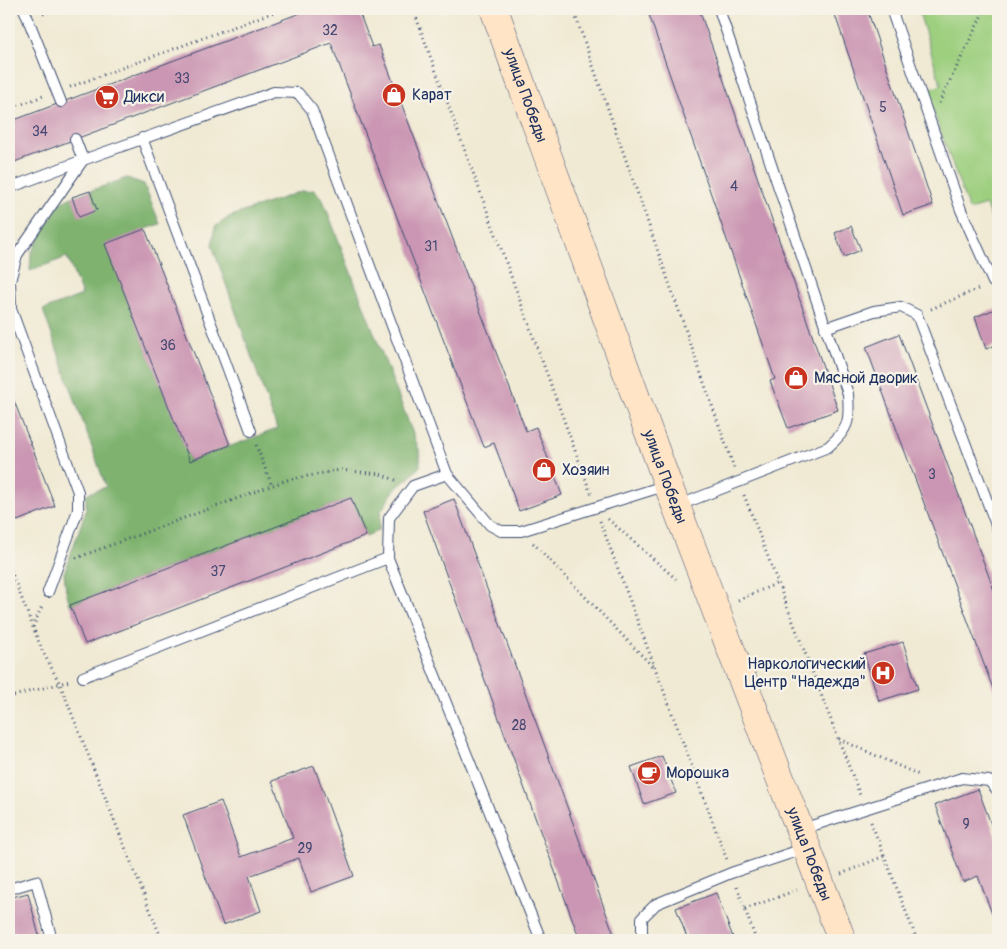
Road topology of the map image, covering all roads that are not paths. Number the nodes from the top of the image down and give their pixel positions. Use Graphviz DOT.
graph roads {
  1 [pos="24,9"];
  2 [pos="494,9"];
  3 [pos="719,9"];
  4 [pos="891,9"];
  5 [pos="61,102"];
  6 [pos="142,138"];
  7 [pos="75,139"];
  8 [pos="83,160"];
  9 [pos="9,188"];
  10 [pos="996,281"];
  11 [pos="825,328"];
  12 [pos="251,430"];
  13 [pos="447,474"];
  14 [pos="672,495"];
  15 [pos="998,530"];
  16 [pos="388,558"];
  17 [pos="48,592"];
  18 [pos="83,677"];
  19 [pos="998,791"];
  20 [pos="803,839"];
  21 [pos="9,889"];
  22 [pos="52,940"];
  23 [pos="541,940"];
  24 [pos="642,940"];
  25 [pos="842,940"];
  1 -- 5 [label="lane"];
  2 -- 14 [label="street, улица Победы"];
  3 -- 11 [label="lane"];
  4 -- 10 [label="lane"];
  6 -- 8 [label="lane"];
  6 -- 12 [label="lane"];
  6 -- 13 [label="lane"];
  7 -- 8 [label="lane"];
  8 -- 9 [label="lane"];
  8 -- 17 [label="lane"];
  11 -- 14 [label="lane"];
  11 -- 15 [label="lane"];
  13 -- 14 [label="lane"];
  13 -- 16 [label="lane"];
  14 -- 20 [label="street, улица Победы"];
  16 -- 18 [label="lane"];
  16 -- 23 [label="lane"];
  19 -- 20 [label="lane"];
  20 -- 24 [label="lane"];
  20 -- 25 [label="street, улица Победы"];
  21 -- 22 [label="lane"];
}
